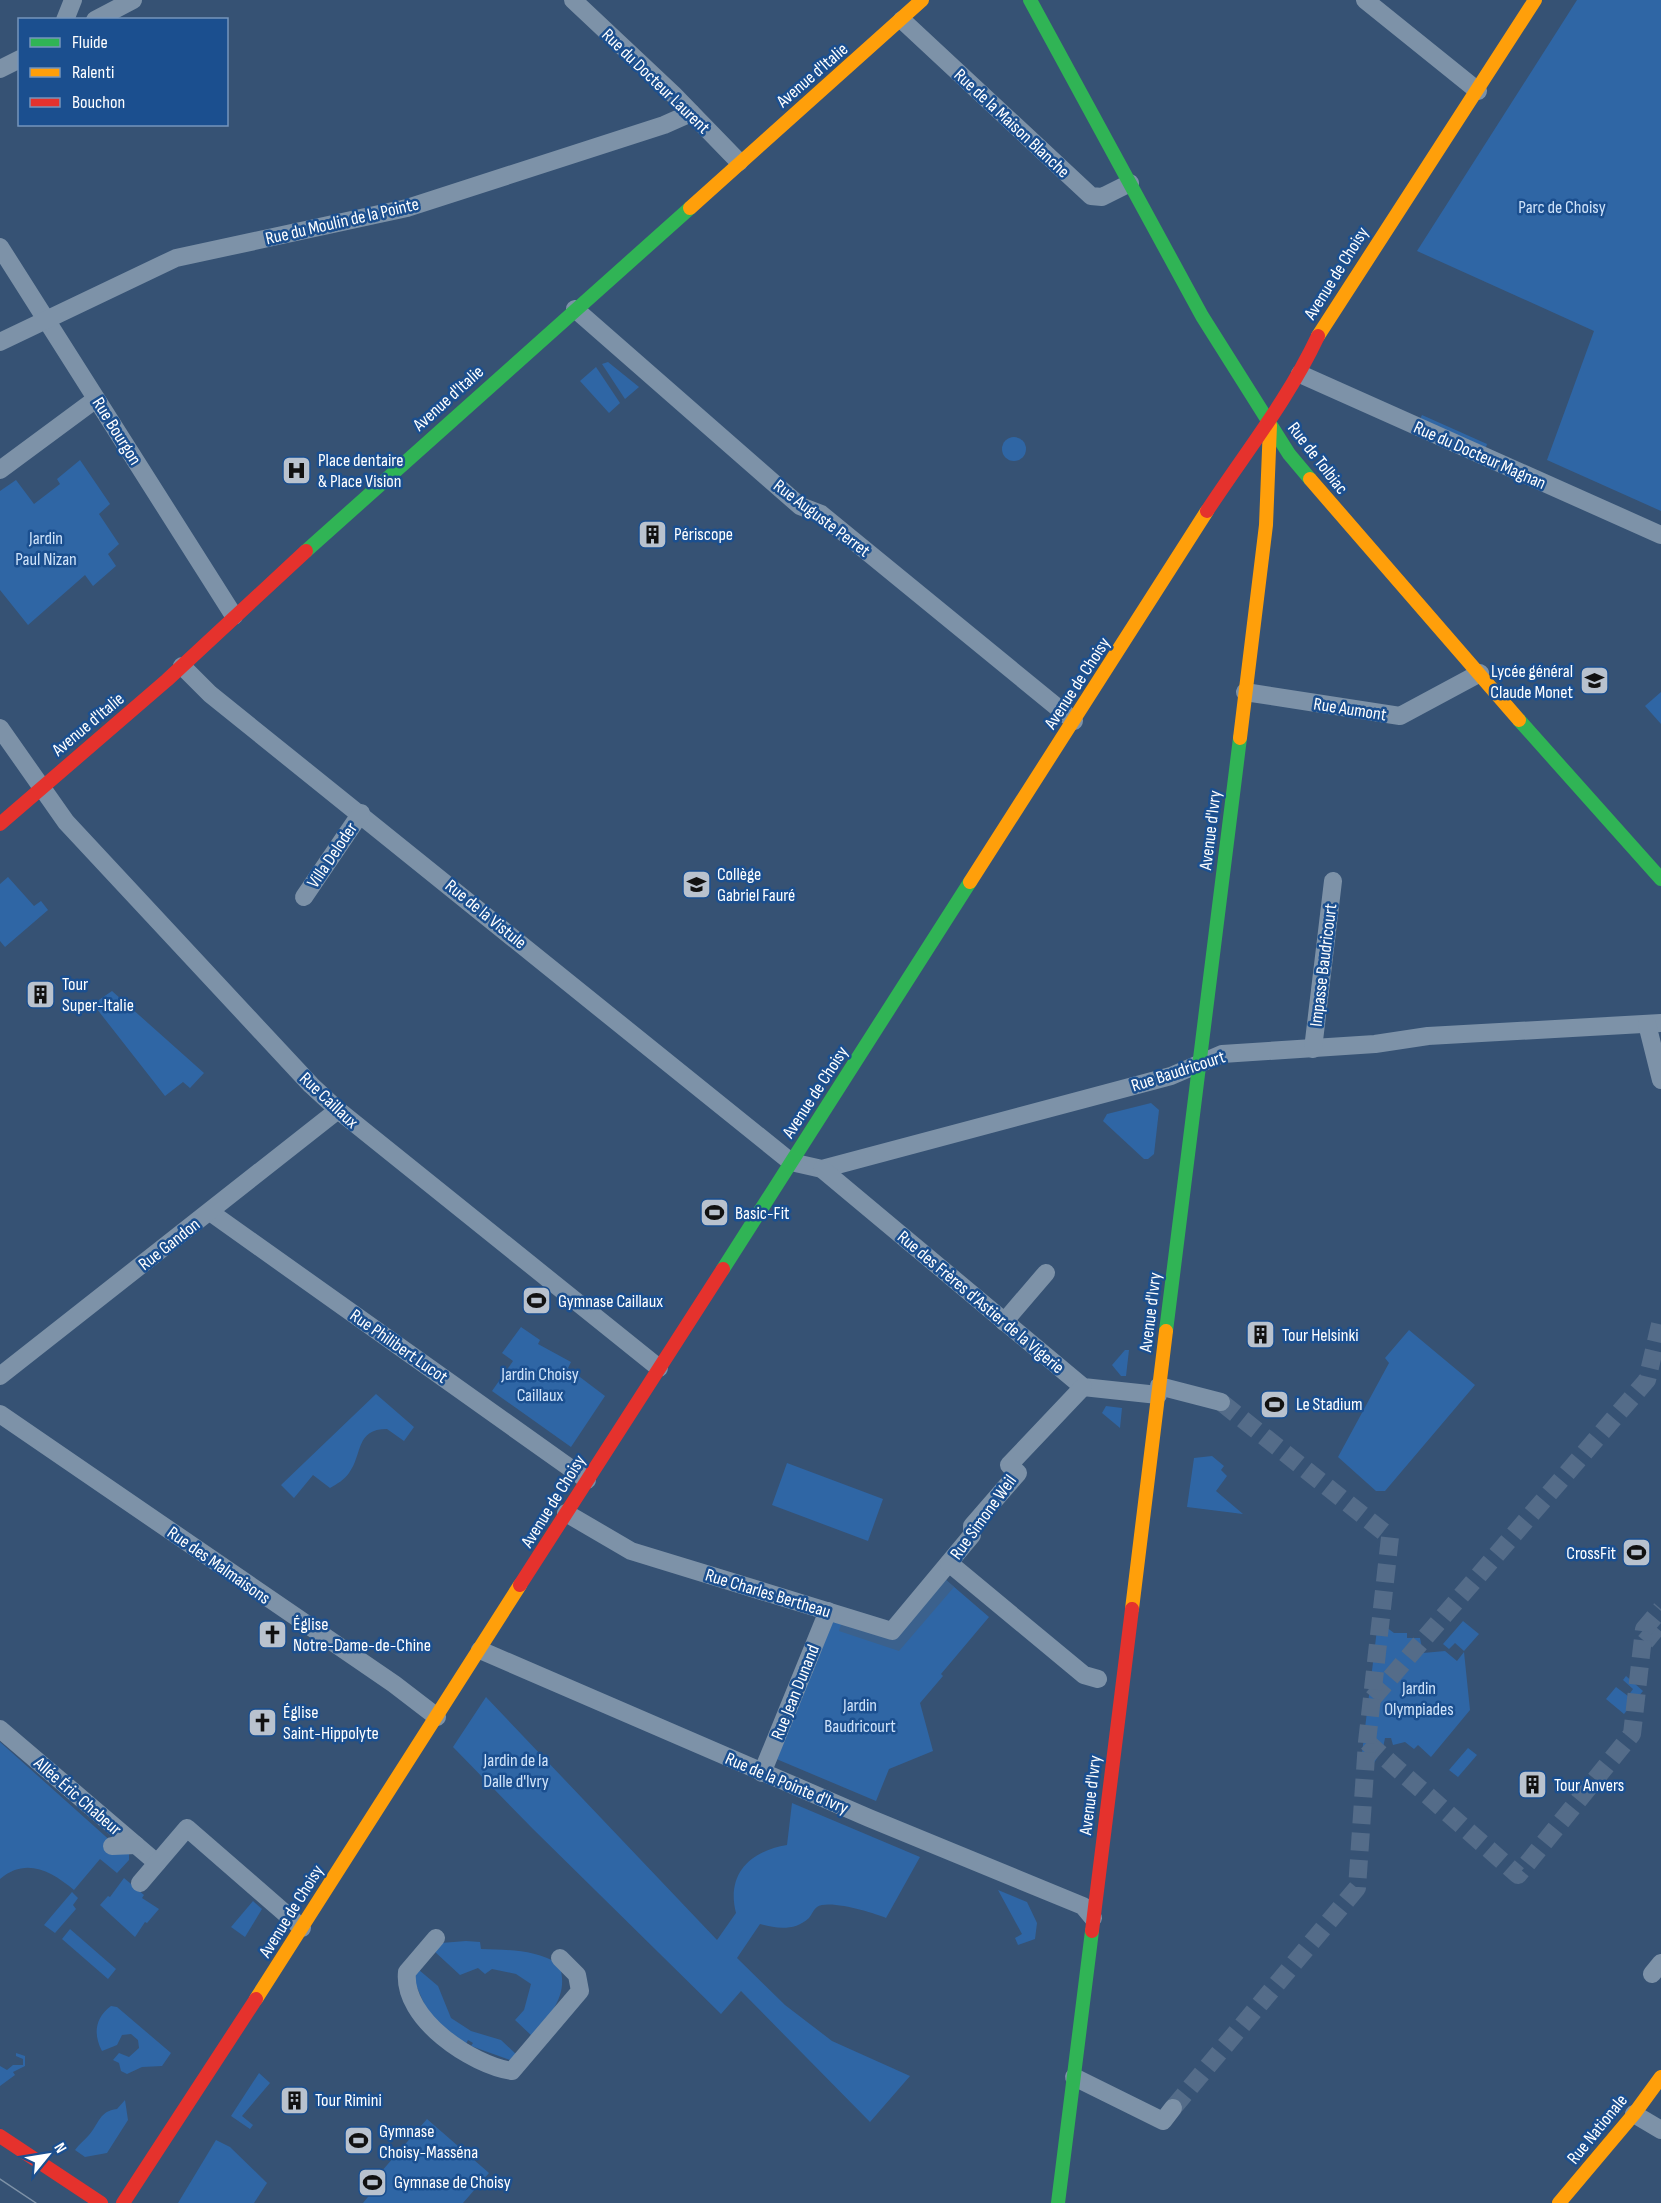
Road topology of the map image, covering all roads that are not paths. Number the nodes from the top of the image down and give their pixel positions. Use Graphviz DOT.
graph roads {
  1 [pos="73,0"];
  2 [pos="133,0"];
  3 [pos="573,0"];
  4 [pos="922,0"];
  5 [pos="1030,0"];
  6 [pos="1365,0"];
  7 [pos="1535,0"];
  8 [pos="66,18"];
  9 [pos="99,18"];
  10 [pos="902,20"];
  11 [pos="18,60"];
  12 [pos="0,69"];
  13 [pos="1478,91"];
  14 [pos="691,113"];
  15 [pos="739,162"];
  16 [pos="1130,183"];
  17 [pos="0,247"];
  18 [pos="574,309"];
  19 [pos="46,319"];
  20 [pos="0,342"];
  21 [pos="1300,374"];
  22 [pos="96,399"];
  23 [pos="1270,425"];
  24 [pos="0,470"];
  25 [pos="1661,535"];
  26 [pos="234,616"];
  27 [pos="182,666"];
  28 [pos="1480,673"];
  29 [pos="1245,692"];
  30 [pos="1074,721"];
  31 [pos="0,728"];
  32 [pos="40,789"];
  33 [pos="361,813"];
  34 [pos="0,824"];
  35 [pos="1661,879"];
  36 [pos="1333,881"];
  37 [pos="304,897"];
  38 [pos="1655,1031"];
  39 [pos="1313,1049"];
  40 [pos="1199,1064"];
  41 [pos="1661,1080"];
  42 [pos="338,1110"];
  43 [pos="791,1162"];
  44 [pos="822,1169"];
  45 [pos="210,1212"];
  46 [pos="1046,1273"];
  47 [pos="1004,1322"];
  48 [pos="659,1368"];
  49 [pos="0,1376"];
  50 [pos="1083,1387"];
  51 [pos="1159,1390"];
  52 [pos="1221,1402"];
  53 [pos="0,1414"];
  54 [pos="587,1480"];
  55 [pos="566,1513"];
  56 [pos="949,1563"];
  57 [pos="828,1611"];
  58 [pos="480,1650"];
  59 [pos="1098,1679"];
  60 [pos="437,1717"];
  61 [pos="0,1729"];
  62 [pos="762,1773"];
  63 [pos="136,1845"];
  64 [pos="112,1846"];
  65 [pos="157,1863"];
  66 [pos="140,1883"];
  67 [pos="1093,1918"];
  68 [pos="302,1928"];
  69 [pos="436,1938"];
  70 [pos="561,1958"];
  71 [pos="1074,2077"];
  72 [pos="1661,2077"];
  73 [pos="1173,2108"];
  74 [pos="1634,2114"];
  75 [pos="1661,2130"];
  76 [pos="0,2136"];
  77 [pos="101,2203"];
  78 [pos="123,2203"];
  79 [pos="1058,2203"];
  80 [pos="1560,2203"];
  1 -- 8 [label="street"];
  2 -- 9 [label="street"];
  3 -- 14 [label="street, Rue du Docteur Laurent"];
  4 -- 10 [label="main road, Avenue d'Italie"];
  5 -- 16 [label="main road, Rue de Tolbiac"];
  6 -- 13 [label="street"];
  7 -- 13 [label="main road, Avenue de Choisy"];
  10 -- 15 [label="main road, Avenue d'Italie"];
  10 -- 16 [label="street, Rue de la Maison Blanche"];
  11 -- 12 [label="street"];
  13 -- 21 [label="main road, Avenue de Choisy"];
  14 -- 15 [label="street, Rue du Docteur Laurent"];
  14 -- 19 [label="street, Rue du Moulin de la Pointe"];
  15 -- 18 [label="main road, Avenue d'Italie"];
  16 -- 23 [label="main road, Rue de Tolbiac"];
  17 -- 19 [label="street, Rue Bourgon"];
  18 -- 26 [label="main road, Avenue d'Italie"];
  18 -- 30 [label="street, Rue Auguste Perret"];
  19 -- 20 [label="street, Rue du Moulin de la Pointe"];
  19 -- 22 [label="street, Rue Bourgon"];
  21 -- 23 [label="main road, Avenue de Choisy"];
  21 -- 25 [label="street, Rue du Docteur Magnan"];
  22 -- 24 [label="street"];
  22 -- 26 [label="street, Rue Bourgon"];
  23 -- 28 [label="main road, Rue de Tolbiac"];
  23 -- 29 [label="main road, Avenue d'Ivry"];
  23 -- 30 [label="main road, Avenue de Choisy"];
  26 -- 27 [label="main road, Avenue d'Italie"];
  27 -- 32 [label="main road, Avenue d'Italie"];
  27 -- 33 [label="street, Rue de la Vistule"];
  28 -- 29 [label="street, Rue Aumont"];
  28 -- 35 [label="main road, Rue de Tolbiac"];
  29 -- 40 [label="main road, Avenue d'Ivry"];
  30 -- 43 [label="main road, Avenue de Choisy"];
  31 -- 32 [label="street, Rue Caillaux"];
  32 -- 34 [label="main road, Avenue d'Italie"];
  32 -- 42 [label="street, Rue Caillaux"];
  33 -- 37 [label="street, Villa Deloder"];
  33 -- 43 [label="street, Rue de la Vistule"];
  36 -- 39 [label="street, Impasse Baudricourt"];
  38 -- 39 [label="street, Rue Baudricourt"];
  38 -- 41 [label="street"];
  39 -- 40 [label="street, Rue Baudricourt"];
  40 -- 44 [label="street, Rue Baudricourt"];
  40 -- 51 [label="main road, Avenue d'Ivry"];
  42 -- 45 [label="street, Rue Gandon"];
  42 -- 48 [label="street, Rue Caillaux"];
  43 -- 44 [label="street, Rue Baudricourt"];
  43 -- 48 [label="main road, Avenue de Choisy"];
  44 -- 47 [label="street, Rue des Frères d'Astier de la Vigerie"];
  45 -- 49 [label="street, Rue Gandon"];
  45 -- 54 [label="street, Rue Philibert Lucot"];
  46 -- 47 [label="street"];
  47 -- 50 [label="street, Rue des Frères d'Astier de la Vigerie"];
  48 -- 54 [label="main road, Avenue de Choisy"];
  50 -- 51 [label="street"];
  50 -- 56 [label="street, Rue Simone Weil"];
  51 -- 52 [label="street"];
  51 -- 67 [label="main road, Avenue d'Ivry"];
  53 -- 60 [label="street, Rue des Malmaisons"];
  54 -- 55 [label="main road, Avenue de Choisy"];
  55 -- 57 [label="street, Rue Charles Bertheau"];
  55 -- 58 [label="main road, Avenue de Choisy"];
  56 -- 57 [label="street, Rue Charles Bertheau"];
  56 -- 59 [label="street, Rue Simone Weil"];
  57 -- 62 [label="street, Rue Jean Dunand"];
  58 -- 60 [label="main road, Avenue de Choisy"];
  58 -- 62 [label="street, Rue de la Pointe d'Ivry"];
  60 -- 68 [label="main road, Avenue de Choisy"];
  61 -- 63 [label="street, Allée Éric Chabeur"];
  62 -- 67 [label="street, Rue de la Pointe d'Ivry"];
  63 -- 64 [label="street"];
  63 -- 65 [label="street, Allée Éric Chabeur"];
  65 -- 66 [label="street"];
  65 -- 68 [label="street"];
  67 -- 71 [label="main road, Avenue d'Ivry"];
  68 -- 78 [label="main road, Avenue de Choisy"];
  69 -- 70 [label="street"];
  71 -- 73 [label="street"];
  71 -- 79 [label="main road, Avenue d'Ivry"];
  72 -- 74 [label="main road, Rue Nationale"];
  74 -- 75 [label="street"];
  74 -- 80 [label="main road, Rue Nationale"];
  76 -- 77 [label="main road"];
}
